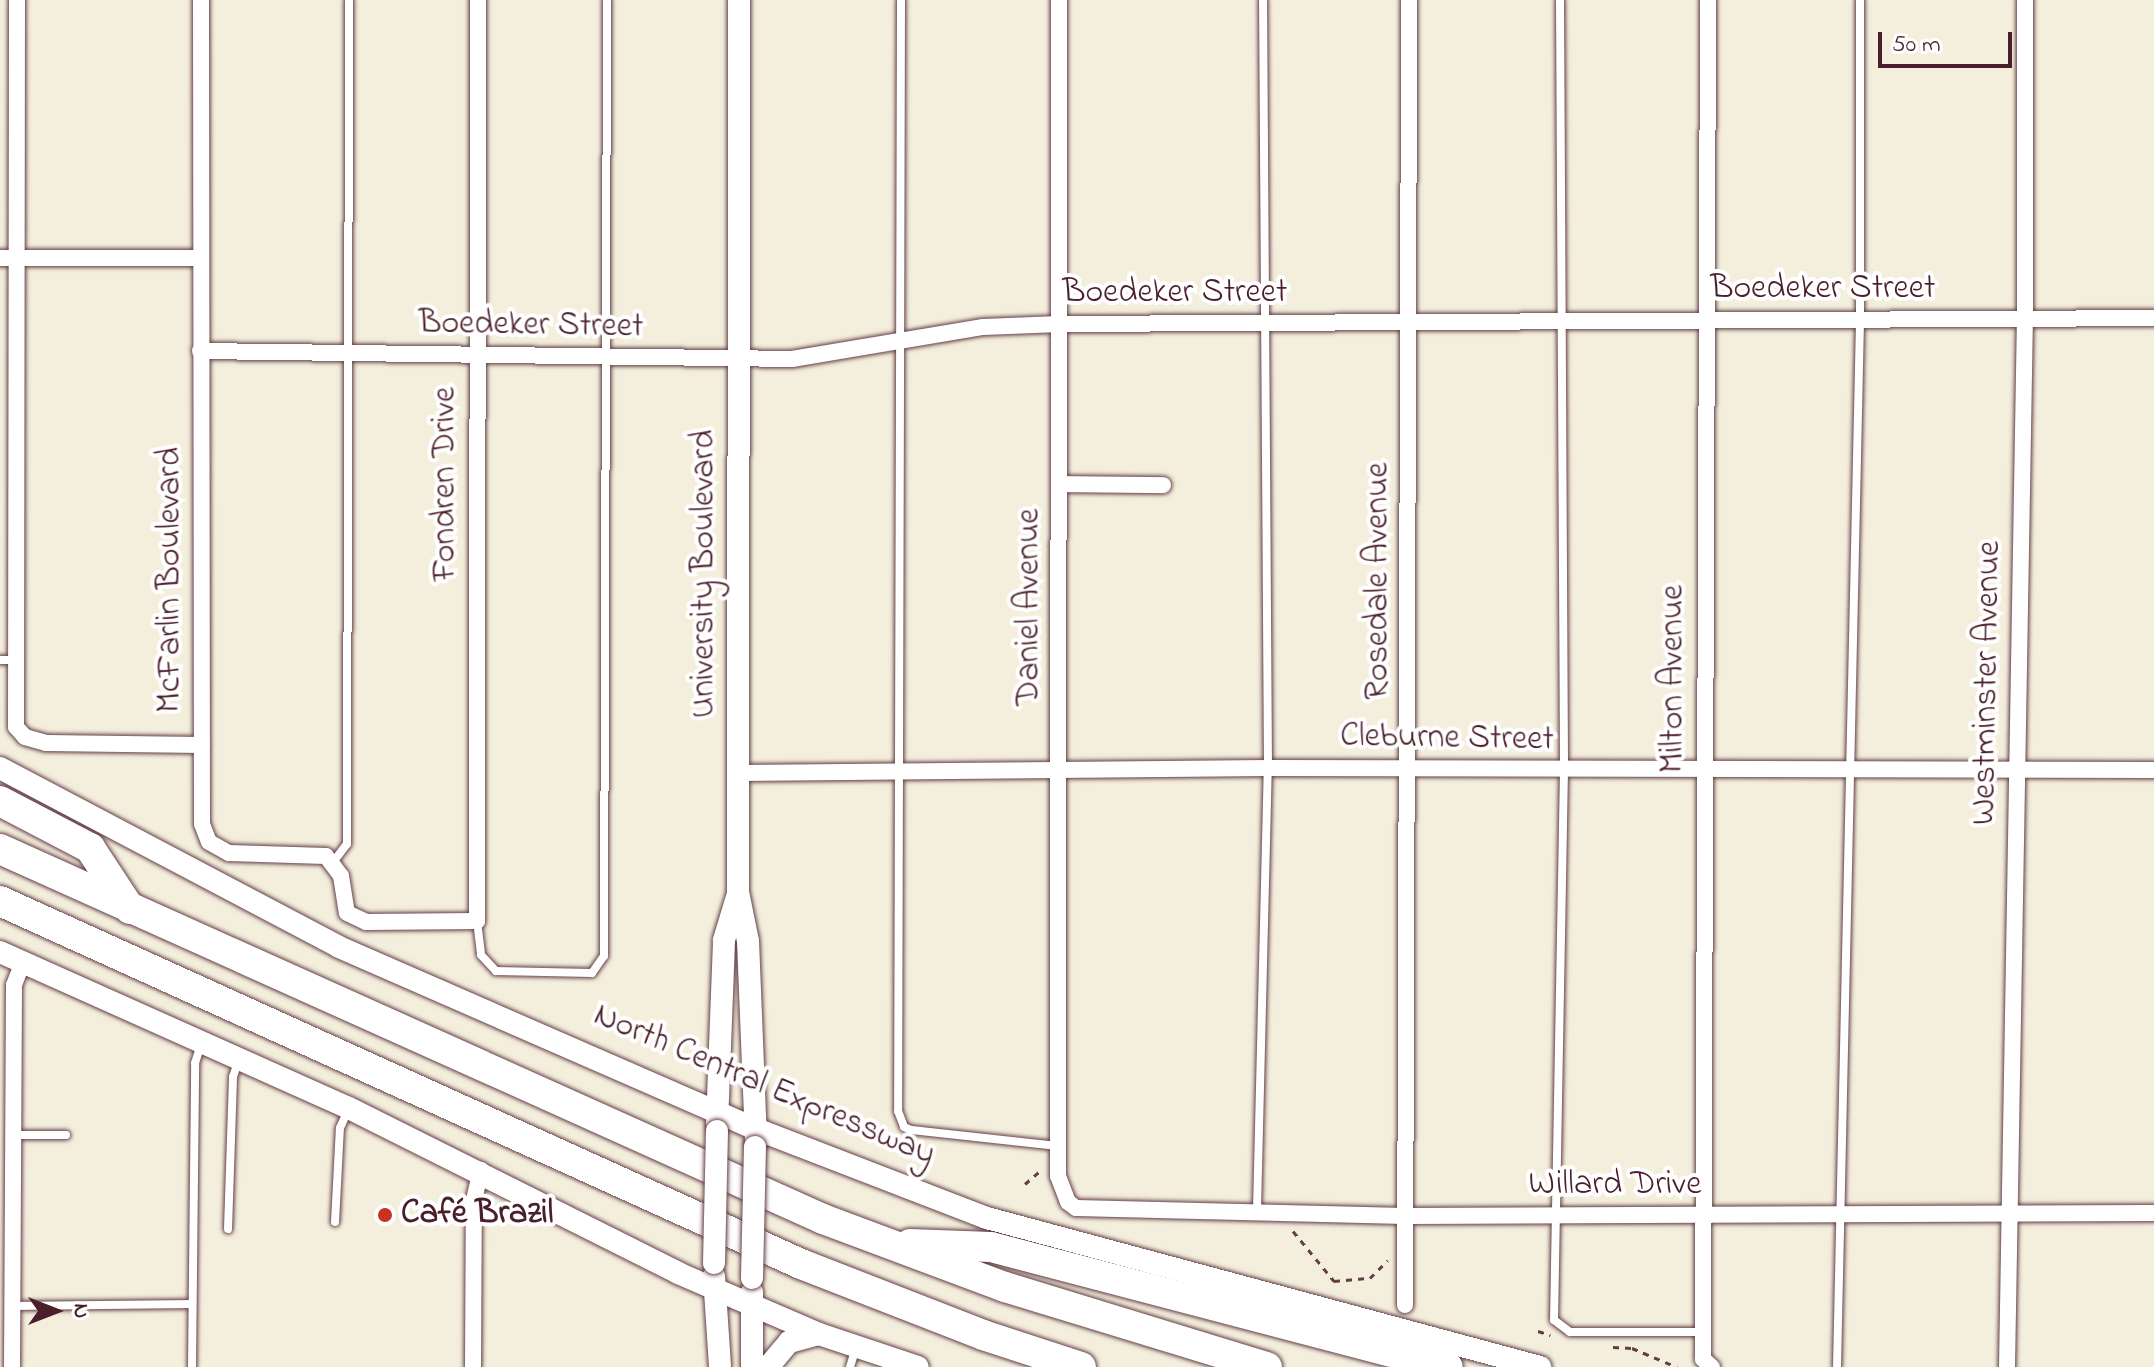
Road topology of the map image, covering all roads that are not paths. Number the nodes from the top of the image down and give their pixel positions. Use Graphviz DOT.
graph roads {
  1 [pos="17,0"];
  2 [pos="201,0"];
  3 [pos="349,0"];
  4 [pos="478,0"];
  5 [pos="607,0"];
  6 [pos="739,0"];
  7 [pos="901,0"];
  8 [pos="1059,0"];
  9 [pos="1263,0"];
  10 [pos="1409,0"];
  11 [pos="1560,0"];
  12 [pos="1708,0"];
  13 [pos="1860,0"];
  14 [pos="2025,0"];
  15 [pos="8,258"];
  16 [pos="201,258"];
  17 [pos="2154,318"];
  18 [pos="2025,319"];
  19 [pos="1860,320"];
  20 [pos="1409,321"];
  21 [pos="1559,321"];
  22 [pos="1706,321"];
  23 [pos="1263,323"];
  24 [pos="1060,324"];
  25 [pos="901,343"];
  26 [pos="200,351"];
  27 [pos="349,353"];
  28 [pos="477,355"];
  29 [pos="609,358"];
  30 [pos="738,359"];
  31 [pos="1061,484"];
  32 [pos="1163,485"];
  33 [pos="7,660"];
  34 [pos="202,745"];
  35 [pos="0,768"];
  36 [pos="1268,768"];
  37 [pos="1409,768"];
  38 [pos="1060,769"];
  39 [pos="1564,770"];
  40 [pos="2015,770"];
  41 [pos="2154,770"];
  42 [pos="1850,771"];
  43 [pos="899,772"];
  44 [pos="739,773"];
  45 [pos="1704,773"];
  46 [pos="0,801"];
  47 [pos="0,849"];
  48 [pos="334,861"];
  49 [pos="738,892"];
  50 [pos="0,901"];
  51 [pos="131,911"];
  52 [pos="477,921"];
  53 [pos="0,952"];
  54 [pos="23,962"];
  55 [pos="202,1042"];
  56 [pos="239,1058"];
  57 [pos="349,1108"];
  58 [pos="718,1121"];
  59 [pos="14,1135"];
  60 [pos="66,1135"];
  61 [pos="756,1138"];
  62 [pos="1058,1146"];
  63 [pos="481,1170"];
  64 [pos="7,1196"];
  65 [pos="1076,1208"];
  66 [pos="1257,1210"];
  67 [pos="2154,1213"];
  68 [pos="1554,1215"];
  69 [pos="2009,1215"];
  70 [pos="1405,1216"];
  71 [pos="1704,1216"];
  72 [pos="1843,1217"];
  73 [pos="335,1222"];
  74 [pos="228,1229"];
  75 [pos="883,1243"];
  76 [pos="714,1288"];
  77 [pos="192,1304"];
  78 [pos="751,1304"];
  79 [pos="1405,1305"];
  80 [pos="12,1306"];
  81 [pos="1703,1332"];
  82 [pos="819,1334"];
  83 [pos="983,1335"];
  84 [pos="853,1357"];
  85 [pos="1708,1363"];
  86 [pos="8,1366"];
  87 [pos="192,1367"];
  88 [pos="473,1367"];
  89 [pos="720,1367"];
  90 [pos="752,1367"];
  91 [pos="768,1367"];
  92 [pos="918,1367"];
  93 [pos="1040,1367"];
  94 [pos="1081,1367"];
  95 [pos="1267,1367"];
  96 [pos="1448,1367"];
  97 [pos="1540,1367"];
  98 [pos="1837,1367"];
  99 [pos="2007,1367"];
  1 -- 15 [label="street"];
  2 -- 16 [label="street, McFarlin Boulevard"];
  3 -- 27 [label="lane"];
  4 -- 28 [label="street, Fondren Drive"];
  5 -- 29 [label="lane"];
  6 -- 30 [label="main road, University Boulevard"];
  7 -- 25 [label="lane"];
  8 -- 24 [label="street, Daniel Avenue"];
  9 -- 23 [label="lane"];
  10 -- 20 [label="street, Rosedale Avenue"];
  11 -- 21 [label="lane"];
  12 -- 22 [label="street, Milton Avenue"];
  13 -- 19 [label="lane"];
  14 -- 18 [label="street, Westminster Avenue"];
  15 -- 16 [label="street"];
  15 -- 33 [label="street"];
  16 -- 26 [label="street, McFarlin Boulevard"];
  17 -- 18 [label="street, Boedeker Street"];
  18 -- 19 [label="street, Boedeker Street"];
  18 -- 40 [label="street, Westminster Avenue"];
  19 -- 22 [label="street, Boedeker Street"];
  19 -- 42 [label="lane"];
  20 -- 21 [label="street, Boedeker Street"];
  20 -- 23 [label="street, Boedeker Street"];
  20 -- 37 [label="street, Rosedale Avenue"];
  21 -- 22 [label="street, Boedeker Street"];
  21 -- 39 [label="lane"];
  22 -- 45 [label="street, Milton Avenue"];
  23 -- 24 [label="street, Boedeker Street"];
  23 -- 36 [label="lane"];
  24 -- 25 [label="street, Boedeker Street"];
  24 -- 31 [label="street, Daniel Avenue"];
  25 -- 30 [label="street, Boedeker Street"];
  25 -- 43 [label="lane"];
  26 -- 27 [label="street, Boedeker Street"];
  26 -- 34 [label="street, McFarlin Boulevard"];
  27 -- 28 [label="street, Boedeker Street"];
  27 -- 48 [label="lane"];
  28 -- 29 [label="street, Boedeker Street"];
  28 -- 52 [label="street, Fondren Drive"];
  29 -- 30 [label="street, Boedeker Street"];
  29 -- 52 [label="lane"];
  30 -- 44 [label="main road, University Boulevard"];
  31 -- 32 [label="street"];
  31 -- 38 [label="street, Daniel Avenue"];
  33 -- 34 [label="street"];
  34 -- 48 [label="street, McFarlin Boulevard"];
  35 -- 58 [label="main road, North Central Expressway"];
  36 -- 37 [label="street, Cleburne Street"];
  36 -- 38 [label="street, Cleburne Street"];
  36 -- 66 [label="lane"];
  37 -- 39 [label="street, Cleburne Street"];
  37 -- 70 [label="street, Rosedale Avenue"];
  38 -- 43 [label="street, Cleburne Street"];
  38 -- 62 [label="street, Daniel Avenue"];
  39 -- 45 [label="street, Cleburne Street"];
  39 -- 68 [label="lane"];
  40 -- 41 [label="street, Cleburne Street"];
  40 -- 42 [label="street, Cleburne Street"];
  40 -- 69 [label="street, Westminster Avenue"];
  42 -- 45 [label="street, Cleburne Street"];
  42 -- 72 [label="lane"];
  43 -- 44 [label="street, Cleburne Street"];
  43 -- 62 [label="lane"];
  44 -- 49 [label="main road, University Boulevard"];
  45 -- 71 [label="street, Milton Avenue"];
  46 -- 51 [label="highway"];
  47 -- 51 [label="highway"];
  48 -- 52 [label="street"];
  49 -- 58 [label="main road"];
  49 -- 61 [label="main road, University Boulevard"];
  50 -- 83 [label="highway"];
  51 -- 75 [label="highway"];
  53 -- 54 [label="main road"];
  54 -- 55 [label="main road"];
  54 -- 59 [label="street"];
  55 -- 56 [label="main road"];
  55 -- 77 [label="lane"];
  56 -- 57 [label="main road"];
  56 -- 74 [label="lane"];
  57 -- 63 [label="main road"];
  57 -- 73 [label="lane"];
  58 -- 61 [label="main road, North Central Expressway"];
  58 -- 76 [label="main road, bridge"];
  59 -- 60 [label="lane"];
  59 -- 64 [label="street"];
  61 -- 78 [label="main road, University Boulevard, bridge"];
  61 -- 97 [label="main road, North Central Expressway"];
  62 -- 65 [label="street, Daniel Avenue"];
  63 -- 76 [label="main road"];
  63 -- 88 [label="street"];
  64 -- 80 [label="street"];
  65 -- 66 [label="street, Willard Drive"];
  66 -- 70 [label="street, Willard Drive"];
  67 -- 69 [label="street, Willard Drive"];
  68 -- 70 [label="street, Willard Drive"];
  68 -- 71 [label="street, Willard Drive"];
  68 -- 81 [label="lane"];
  69 -- 72 [label="street, Willard Drive"];
  69 -- 99 [label="street, Westminster Avenue"];
  70 -- 79 [label="street, Rosedale Avenue"];
  71 -- 72 [label="street, Willard Drive"];
  71 -- 81 [label="street, Milton Avenue"];
  72 -- 98 [label="lane"];
  75 -- 95 [label="highway"];
  75 -- 96 [label="highway"];
  76 -- 78 [label="main road"];
  76 -- 89 [label="main road"];
  77 -- 80 [label="lane"];
  77 -- 87 [label="lane"];
  78 -- 82 [label="main road"];
  78 -- 90 [label="main road, University Boulevard"];
  80 -- 86 [label="street"];
  81 -- 85 [label="street, Milton Avenue"];
  82 -- 84 [label="main road"];
  82 -- 91 [label="main road"];
  83 -- 93 [label="highway"];
  83 -- 94 [label="highway"];
  84 -- 92 [label="main road"];
}
